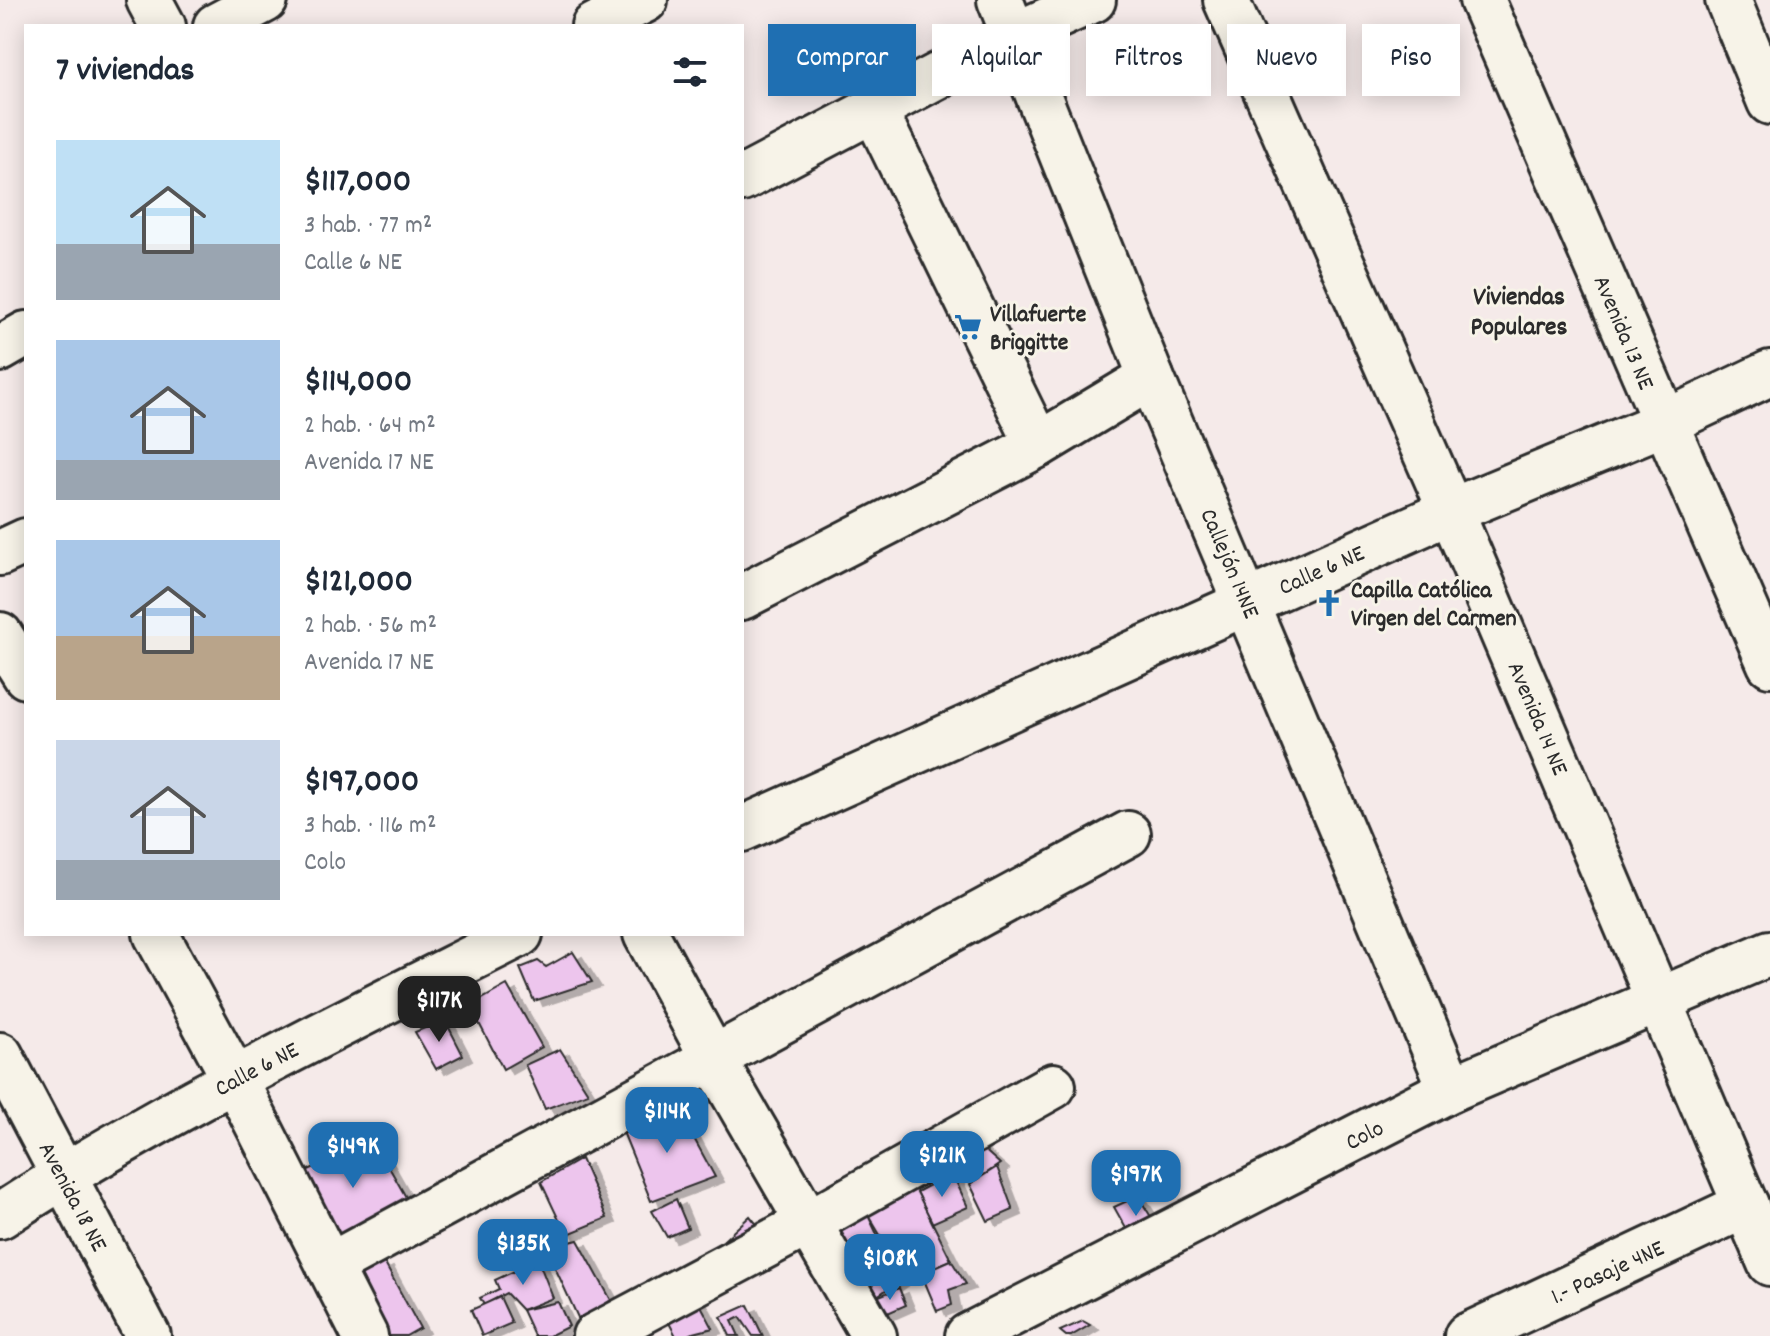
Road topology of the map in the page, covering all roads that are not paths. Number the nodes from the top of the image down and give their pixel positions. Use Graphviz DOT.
graph roads {
  1 [pos="149,0"];
  2 [pos="265,0"];
  3 [pos="645,0"];
  4 [pos="1093,0"];
  5 [pos="1226,0"];
  6 [pos="1482,0"];
  7 [pos="1728,0"];
  8 [pos="1007,18"];
  9 [pos="162,24"];
  10 [pos="220,24"];
  11 [pos="598,24"];
  12 [pos="1770,102"];
  13 [pos="874,109"];
  14 [pos="744,178"];
  15 [pos="24,335"];
  16 [pos="0,349"];
  17 [pos="1770,373"];
  18 [pos="1151,377"];
  19 [pos="1664,423"];
  20 [pos="1038,445"];
  21 [pos="1451,511"];
  22 [pos="24,542"];
  23 [pos="0,553"];
  24 [pos="744,596"];
  25 [pos="1247,602"];
  26 [pos="0,635"];
  27 [pos="1770,664"];
  28 [pos="24,673"];
  29 [pos="744,828"];
  30 [pos="1128,834"];
  31 [pos="157,936"];
  32 [pos="516,936"];
  33 [pos="647,936"];
  34 [pos="1770,953"];
  35 [pos="1660,1001"];
  36 [pos="0,1055"];
  37 [pos="713,1058"];
  38 [pos="234,1078"];
  39 [pos="1053,1086"];
  40 [pos="1451,1089"];
  41 [pos="63,1176"];
  42 [pos="1746,1205"];
  43 [pos="0,1216"];
  44 [pos="808,1223"];
  45 [pos="1770,1263"];
  46 [pos="329,1266"];
  47 [pos="148,1336"];
  48 [pos="365,1336"];
  49 [pos="595,1336"];
  50 [pos="874,1336"];
  51 [pos="968,1336"];
  52 [pos="1467,1336"];
  1 -- 9 [label="street"];
  2 -- 10 [label="street"];
  3 -- 11 [label="street"];
  4 -- 8 [label="street"];
  5 -- 21 [label="street, Avenida 14 NE"];
  6 -- 19 [label="street, Avenida 13 NE"];
  7 -- 12 [label="street"];
  8 -- 13 [label="street"];
  8 -- 18 [label="street, Callejón 14NE"];
  13 -- 14 [label="street"];
  13 -- 20 [label="street"];
  15 -- 16 [label="street"];
  17 -- 19 [label="street, Calle 6 NE"];
  18 -- 20 [label="street"];
  18 -- 25 [label="street, Callejón 14NE"];
  19 -- 21 [label="street, Calle 6 NE"];
  19 -- 27 [label="street, Avenida 13 NE"];
  20 -- 24 [label="street"];
  21 -- 25 [label="street, Calle 6 NE"];
  21 -- 35 [label="street, Avenida 14 NE"];
  22 -- 23 [label="street"];
  25 -- 29 [label="street, Calle 6 NE"];
  25 -- 40 [label="street, Callejón 14NE"];
  26 -- 28 [label="street"];
  30 -- 37 [label="street"];
  31 -- 38 [label="street"];
  32 -- 38 [label="street, Calle 6 NE"];
  33 -- 37 [label="street"];
  34 -- 35 [label="street, Colo"];
  35 -- 40 [label="street, Colo"];
  35 -- 42 [label="street, Avenida 14 NE"];
  36 -- 41 [label="street, Avenida 18 NE"];
  37 -- 44 [label="street"];
  37 -- 46 [label="street"];
  38 -- 41 [label="street, Calle 6 NE"];
  38 -- 46 [label="street"];
  39 -- 44 [label="street"];
  40 -- 51 [label="street, Colo"];
  41 -- 43 [label="street, Calle 6 NE"];
  41 -- 47 [label="street, Avenida 18 NE"];
  42 -- 45 [label="street, Avenida 14 NE"];
  42 -- 52 [label="street, 1.- Pasaje 4NE"];
  44 -- 49 [label="street"];
  44 -- 50 [label="street"];
  46 -- 48 [label="street"];
}
